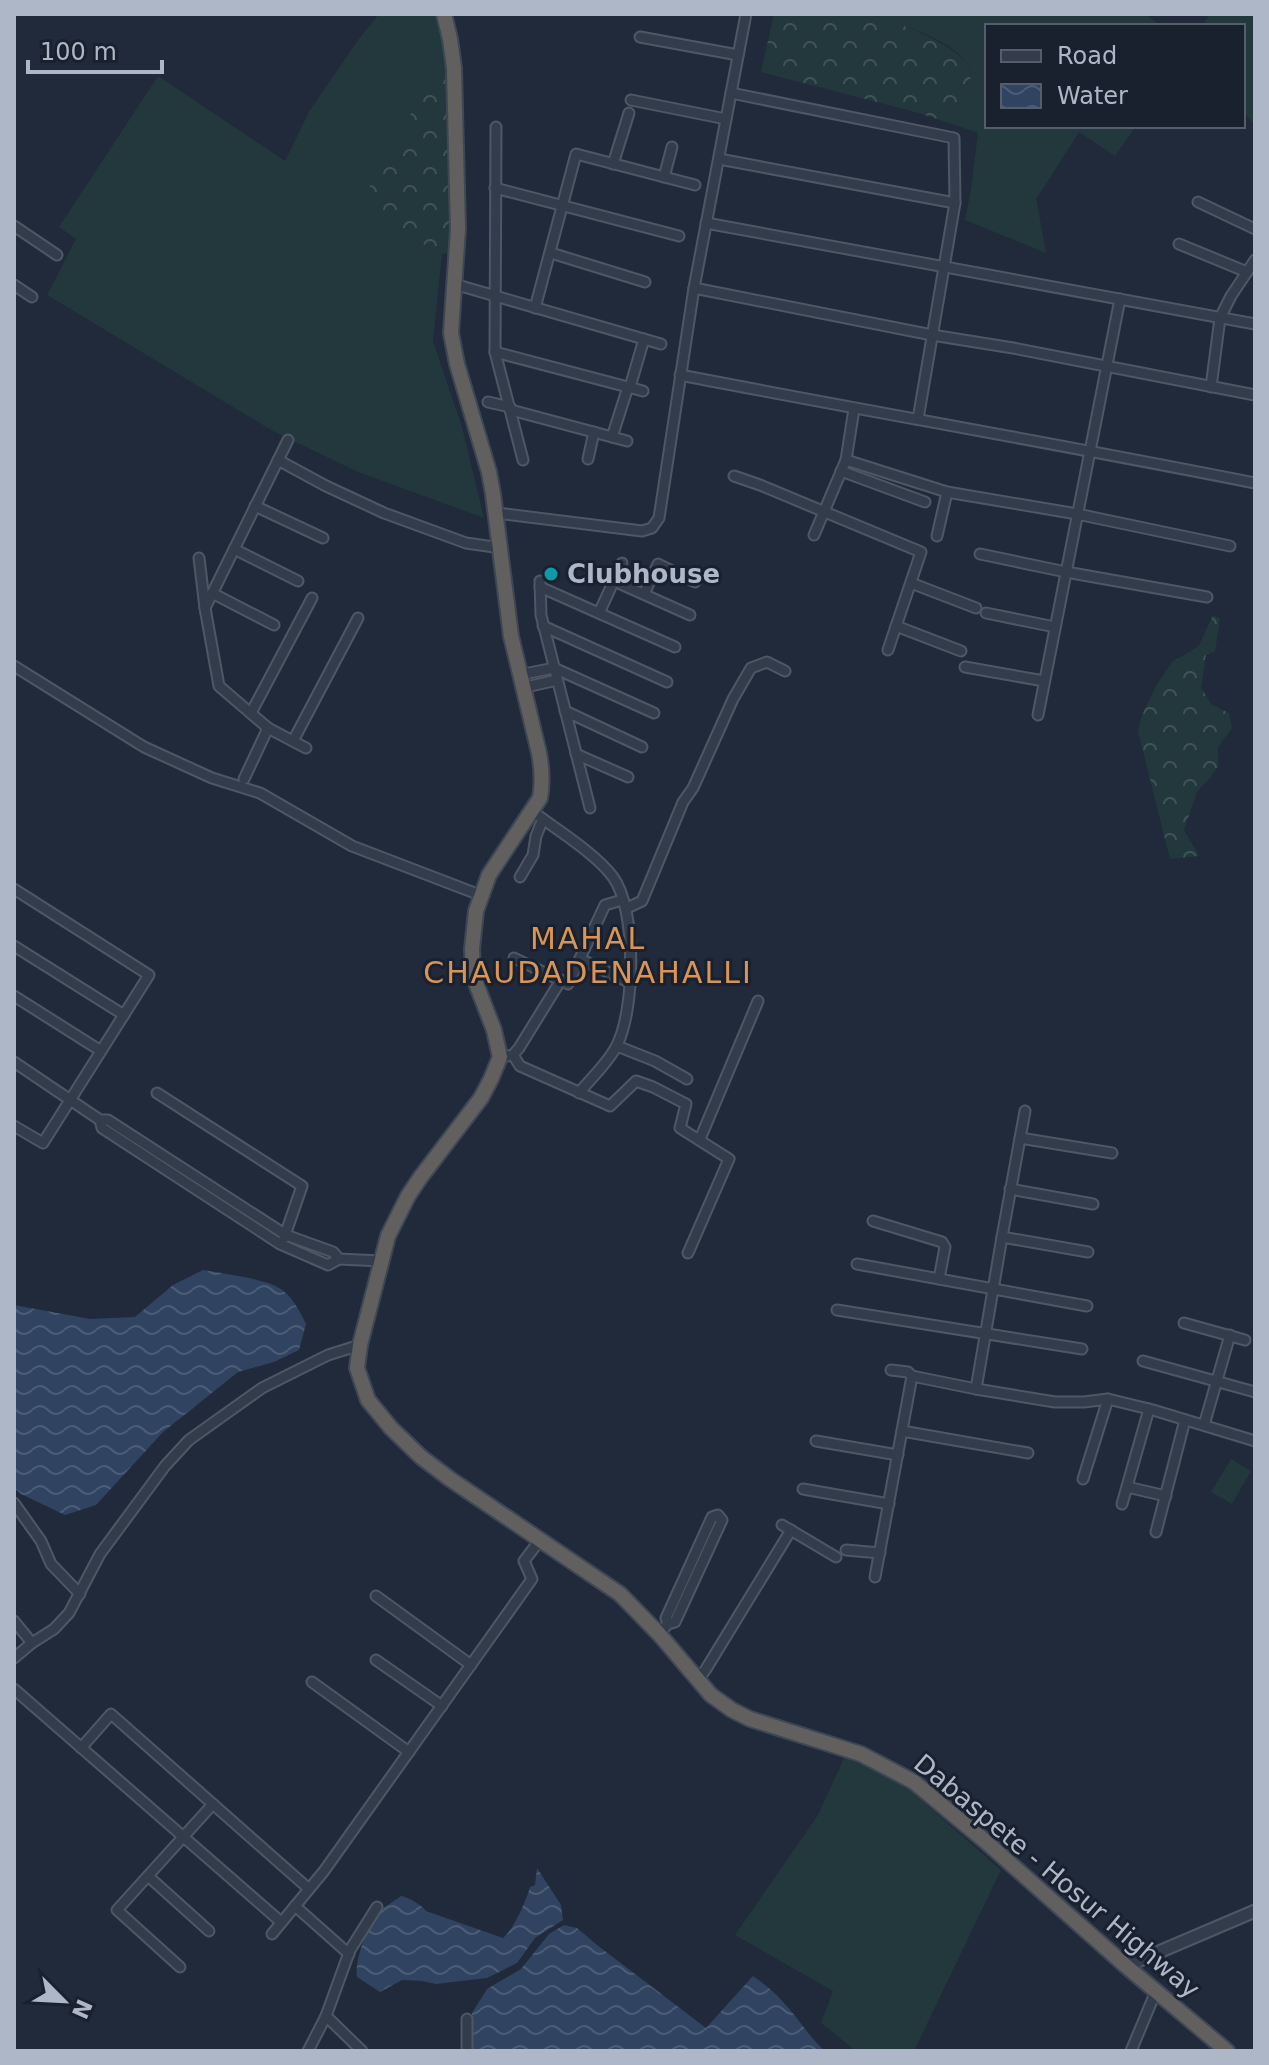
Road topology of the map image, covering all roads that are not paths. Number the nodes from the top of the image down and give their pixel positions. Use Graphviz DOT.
graph roads {
  1 [pos="444,14"];
  2 [pos="746,14"];
  3 [pos="640,37"];
  4 [pos="738,55"];
  5 [pos="731,93"];
  6 [pos="631,100"];
  7 [pos="629,113"];
  8 [pos="726,119"];
  9 [pos="496,127"];
  10 [pos="672,147"];
  11 [pos="719,159"];
  12 [pos="613,164"];
  13 [pos="664,177"];
  14 [pos="695,185"];
  15 [pos="495,188"];
  16 [pos="1198,202"];
  17 [pos="955,203"];
  18 [pos="564,205"];
  19 [pos="706,223"];
  20 [pos="14,226"];
  21 [pos="1255,229"];
  22 [pos="679,236"];
  23 [pos="1179,244"];
  24 [pos="551,253"];
  25 [pos="57,255"];
  26 [pos="1255,260"];
  27 [pos="944,266"];
  28 [pos="1247,272"];
  29 [pos="645,282"];
  30 [pos="454,284"];
  31 [pos="14,285"];
  32 [pos="694,288"];
  33 [pos="494,295"];
  34 [pos="32,297"];
  35 [pos="1120,299"];
  36 [pos="535,308"];
  37 [pos="1220,318"];
  38 [pos="1255,324"];
  39 [pos="932,335"];
  40 [pos="644,339"];
  41 [pos="661,344"];
  42 [pos="495,352"];
  43 [pos="1106,367"];
  44 [pos="680,375"];
  45 [pos="629,387"];
  46 [pos="1211,387"];
  47 [pos="643,391"];
  48 [pos="1255,395"];
  49 [pos="488,402"];
  50 [pos="511,408"];
  51 [pos="854,409"];
  52 [pos="918,419"];
  53 [pos="594,432"];
  54 [pos="612,437"];
  55 [pos="288,440"];
  56 [pos="627,441"];
  57 [pos="1090,450"];
  58 [pos="588,459"];
  59 [pos="278,460"];
  60 [pos="523,460"];
  61 [pos="846,460"];
  62 [pos="841,471"];
  63 [pos="734,476"];
  64 [pos="1255,483"];
  65 [pos="947,492"];
  66 [pos="925,502"];
  67 [pos="255,506"];
  68 [pos="824,512"];
  69 [pos="497,513"];
  70 [pos="1077,514"];
  71 [pos="814,535"];
  72 [pos="937,536"];
  73 [pos="323,538"];
  74 [pos="1230,546"];
  75 [pos="501,548"];
  76 [pos="234,549"];
  77 [pos="980,554"];
  78 [pos="199,558"];
  79 [pos="622,563"];
  80 [pos="1066,572"];
  81 [pos="298,581"];
  82 [pos="614,581"];
  83 [pos="695,582"];
  84 [pos="911,583"];
  85 [pos="212,593"];
  86 [pos="644,594"];
  87 [pos="1207,597"];
  88 [pos="312,598"];
  89 [pos="205,608"];
  90 [pos="976,608"];
  91 [pos="599,613"];
  92 [pos="986,613"];
  93 [pos="690,615"];
  94 [pos="358,618"];
  95 [pos="274,625"];
  96 [pos="543,626"];
  97 [pos="896,626"];
  98 [pos="1055,627"];
  99 [pos="675,647"];
  100 [pos="888,650"];
  101 [pos="961,651"];
  102 [pos="14,666"];
  103 [pos="965,667"];
  104 [pos="554,668"];
  105 [pos="785,671"];
  106 [pos="557,680"];
  107 [pos="1044,681"];
  108 [pos="520,682"];
  109 [pos="667,682"];
  110 [pos="565,711"];
  111 [pos="251,713"];
  112 [pos="654,713"];
  113 [pos="1038,715"];
  114 [pos="268,728"];
  115 [pos="293,741"];
  116 [pos="642,747"];
  117 [pos="306,748"];
  118 [pos="576,754"];
  119 [pos="628,777"];
  120 [pos="244,779"];
  121 [pos="590,808"];
  122 [pos="538,815"];
  123 [pos="520,877"];
  124 [pos="14,889"];
  125 [pos="480,895"];
  126 [pos="624,904"];
  127 [pos="14,946"];
  128 [pos="514,958"];
  129 [pos="580,959"];
  130 [pos="561,980"];
  131 [pos="631,983"];
  132 [pos="14,996"];
  133 [pos="758,1001"];
  134 [pos="124,1015"];
  135 [pos="617,1046"];
  136 [pos="101,1051"];
  137 [pos="506,1056"];
  138 [pos="14,1062"];
  139 [pos="687,1079"];
  140 [pos="157,1093"];
  141 [pos="579,1093"];
  142 [pos="70,1099"];
  143 [pos="1025,1111"];
  144 [pos="14,1126"];
  145 [pos="1020,1138"];
  146 [pos="700,1139"];
  147 [pos="1112,1153"];
  148 [pos="1010,1189"];
  149 [pos="1093,1204"];
  150 [pos="873,1221"];
  151 [pos="1002,1237"];
  152 [pos="283,1240"];
  153 [pos="1088,1252"];
  154 [pos="688,1253"];
  155 [pos="381,1261"];
  156 [pos="857,1264"];
  157 [pos="939,1279"];
  158 [pos="993,1290"];
  159 [pos="1087,1306"];
  160 [pos="837,1310"];
  161 [pos="1184,1323"];
  162 [pos="985,1335"];
  163 [pos="1230,1335"];
  164 [pos="1245,1340"];
  165 [pos="360,1345"];
  166 [pos="1082,1349"];
  167 [pos="1143,1361"];
  168 [pos="891,1370"];
  169 [pos="912,1376"];
  170 [pos="1216,1382"];
  171 [pos="976,1389"];
  172 [pos="1255,1392"];
  173 [pos="1108,1399"];
  174 [pos="1149,1409"];
  175 [pos="1185,1420"];
  176 [pos="1204,1425"];
  177 [pos="902,1431"];
  178 [pos="816,1441"];
  179 [pos="1255,1441"];
  180 [pos="1028,1453"];
  181 [pos="898,1455"];
  182 [pos="1083,1479"];
  183 [pos="1127,1487"];
  184 [pos="803,1489"];
  185 [pos="1166,1496"];
  186 [pos="14,1503"];
  187 [pos="889,1504"];
  188 [pos="1122,1504"];
  189 [pos="1156,1532"];
  190 [pos="540,1540"];
  191 [pos="846,1550"];
  192 [pos="880,1553"];
  193 [pos="836,1557"];
  194 [pos="875,1577"];
  195 [pos="80,1594"];
  196 [pos="376,1596"];
  197 [pos="14,1621"];
  198 [pos="664,1629"];
  199 [pos="32,1643"];
  200 [pos="14,1658"];
  201 [pos="376,1660"];
  202 [pos="471,1665"];
  203 [pos="698,1680"];
  204 [pos="312,1682"];
  205 [pos="14,1689"];
  206 [pos="442,1706"];
  207 [pos="81,1748"];
  208 [pos="409,1752"];
  209 [pos="213,1804"];
  210 [pos="183,1838"];
  211 [pos="148,1876"];
  212 [pos="309,1889"];
  213 [pos="295,1906"];
  214 [pos="377,1907"];
  215 [pos="1255,1911"];
  216 [pos="281,1922"];
  217 [pos="209,1931"];
  218 [pos="272,1934"];
  219 [pos="349,1954"];
  220 [pos="1126,1966"];
  221 [pos="180,1967"];
  222 [pos="1156,1991"];
  223 [pos="326,2016"];
  224 [pos="467,2019"];
  225 [pos="308,2051"];
  226 [pos="362,2051"];
  227 [pos="467,2051"];
  228 [pos="1131,2051"];
  229 [pos="1227,2051"];
  1 -- 30 [label="highway"];
  2 -- 4 [label="street"];
  3 -- 4 [label="street"];
  4 -- 5 [label="street"];
  5 -- 8 [label="street"];
  5 -- 17 [label="street"];
  6 -- 8 [label="street"];
  7 -- 12 [label="street"];
  8 -- 11 [label="street"];
  9 -- 15 [label="street"];
  10 -- 13 [label="street"];
  11 -- 17 [label="street"];
  11 -- 19 [label="street"];
  12 -- 13 [label="street"];
  12 -- 18 [label="street"];
  13 -- 14 [label="street"];
  15 -- 18 [label="street"];
  15 -- 33 [label="street"];
  16 -- 21 [label="street"];
  17 -- 27 [label="street"];
  18 -- 22 [label="street"];
  18 -- 24 [label="street"];
  19 -- 27 [label="street"];
  19 -- 32 [label="street"];
  20 -- 25 [label="street"];
  23 -- 28 [label="street"];
  24 -- 29 [label="street"];
  24 -- 36 [label="street"];
  26 -- 28 [label="street"];
  27 -- 35 [label="street"];
  27 -- 39 [label="street"];
  28 -- 37 [label="street"];
  30 -- 33 [label="street"];
  30 -- 69 [label="highway"];
  31 -- 34 [label="street"];
  32 -- 39 [label="street"];
  32 -- 44 [label="street"];
  33 -- 36 [label="street"];
  33 -- 42 [label="street"];
  35 -- 37 [label="street"];
  35 -- 43 [label="street"];
  36 -- 40 [label="street"];
  37 -- 38 [label="street"];
  37 -- 46 [label="street"];
  39 -- 43 [label="street"];
  39 -- 52 [label="street"];
  40 -- 41 [label="street"];
  40 -- 45 [label="street"];
  42 -- 45 [label="street"];
  42 -- 50 [label="street"];
  43 -- 46 [label="street"];
  43 -- 57 [label="street"];
  44 -- 51 [label="street"];
  44 -- 69 [label="street"];
  45 -- 47 [label="street"];
  45 -- 54 [label="street"];
  46 -- 48 [label="street"];
  49 -- 50 [label="street"];
  50 -- 53 [label="street"];
  50 -- 60 [label="street"];
  51 -- 52 [label="street"];
  51 -- 61 [label="street"];
  52 -- 57 [label="street"];
  53 -- 54 [label="street"];
  53 -- 58 [label="street"];
  54 -- 56 [label="street"];
  55 -- 59 [label="street"];
  57 -- 64 [label="street"];
  57 -- 70 [label="street"];
  59 -- 67 [label="street"];
  59 -- 75 [label="street"];
  61 -- 62 [label="street"];
  61 -- 65 [label="street"];
  62 -- 66 [label="street"];
  62 -- 68 [label="street"];
  63 -- 68 [label="street"];
  65 -- 70 [label="street"];
  65 -- 72 [label="street"];
  67 -- 73 [label="street"];
  67 -- 76 [label="street"];
  68 -- 71 [label="street"];
  68 -- 84 [label="street"];
  69 -- 75 [label="highway"];
  70 -- 74 [label="street"];
  70 -- 80 [label="street"];
  75 -- 108 [label="highway"];
  76 -- 81 [label="street"];
  76 -- 85 [label="street"];
  77 -- 80 [label="street"];
  78 -- 89 [label="street"];
  79 -- 82 [label="street"];
  80 -- 87 [label="street"];
  80 -- 98 [label="street"];
  82 -- 86 [label="street"];
  82 -- 91 [label="street"];
  83 -- 86 [label="street"];
  84 -- 90 [label="street"];
  84 -- 97 [label="street"];
  85 -- 89 [label="street"];
  85 -- 95 [label="street"];
  86 -- 93 [label="street"];
  88 -- 111 [label="street"];
  89 -- 111 [label="street"];
  91 -- 96 [label="street"];
  91 -- 99 [label="street"];
  92 -- 98 [label="street"];
  94 -- 115 [label="street"];
  96 -- 104 [label="street"];
  96 -- 109 [label="street"];
  97 -- 100 [label="street"];
  97 -- 101 [label="street"];
  98 -- 107 [label="street"];
  102 -- 125 [label="street"];
  103 -- 107 [label="street"];
  104 -- 106 [label="street"];
  104 -- 108 [label="street"];
  104 -- 112 [label="street"];
  105 -- 126 [label="street"];
  106 -- 108 [label="street"];
  106 -- 110 [label="street"];
  107 -- 113 [label="street"];
  108 -- 122 [label="highway"];
  110 -- 116 [label="street"];
  110 -- 118 [label="street"];
  111 -- 114 [label="street"];
  114 -- 115 [label="street"];
  114 -- 120 [label="street"];
  115 -- 117 [label="street"];
  118 -- 119 [label="street"];
  118 -- 121 [label="street"];
  122 -- 123 [label="street"];
  122 -- 125 [label="highway"];
  122 -- 126 [label="street"];
  124 -- 134 [label="street"];
  125 -- 137 [label="highway"];
  126 -- 129 [label="street"];
  126 -- 131 [label="street"];
  127 -- 134 [label="street"];
  128 -- 130 [label="street"];
  129 -- 130 [label="street"];
  129 -- 131 [label="street"];
  130 -- 137 [label="street"];
  131 -- 135 [label="street"];
  132 -- 136 [label="street"];
  133 -- 146 [label="street"];
  134 -- 136 [label="street"];
  135 -- 139 [label="street"];
  135 -- 141 [label="street"];
  136 -- 142 [label="street"];
  137 -- 141 [label="street"];
  137 -- 155 [label="highway, Dabaspete - Hosur Highway"];
  138 -- 142 [label="street"];
  140 -- 152 [label="street"];
  141 -- 146 [label="street"];
  142 -- 144 [label="street"];
  142 -- 152 [label="street"];
  143 -- 145 [label="street"];
  145 -- 147 [label="street"];
  145 -- 148 [label="street"];
  146 -- 154 [label="street"];
  148 -- 149 [label="street"];
  148 -- 151 [label="street"];
  150 -- 157 [label="street"];
  151 -- 153 [label="street"];
  151 -- 158 [label="street"];
  152 -- 155 [label="street"];
  155 -- 165 [label="highway, Dabaspete - Hosur Highway"];
  156 -- 157 [label="street"];
  157 -- 158 [label="street"];
  158 -- 159 [label="street"];
  158 -- 162 [label="street"];
  160 -- 162 [label="street"];
  161 -- 163 [label="street"];
  162 -- 166 [label="street"];
  162 -- 171 [label="street"];
  163 -- 164 [label="street"];
  163 -- 170 [label="street"];
  165 -- 190 [label="highway, Dabaspete - Hosur Highway"];
  165 -- 195 [label="street"];
  167 -- 170 [label="street"];
  168 -- 169 [label="street"];
  169 -- 171 [label="street"];
  169 -- 177 [label="street"];
  170 -- 172 [label="street"];
  170 -- 176 [label="street"];
  171 -- 173 [label="street"];
  173 -- 174 [label="street"];
  173 -- 182 [label="street"];
  174 -- 175 [label="street"];
  174 -- 183 [label="street"];
  175 -- 176 [label="street"];
  175 -- 185 [label="street"];
  176 -- 179 [label="street"];
  177 -- 180 [label="street"];
  177 -- 181 [label="street"];
  178 -- 181 [label="street"];
  181 -- 187 [label="street"];
  183 -- 185 [label="street"];
  183 -- 188 [label="street"];
  184 -- 187 [label="street"];
  185 -- 189 [label="street"];
  186 -- 195 [label="street"];
  187 -- 192 [label="street"];
  190 -- 198 [label="highway, Dabaspete - Hosur Highway"];
  190 -- 202 [label="street"];
  191 -- 192 [label="street"];
  192 -- 194 [label="street"];
  193 -- 203 [label="street"];
  195 -- 199 [label="street"];
  196 -- 202 [label="street"];
  197 -- 199 [label="street"];
  198 -- 198 [label="street"];
  198 -- 203 [label="highway, Dabaspete - Hosur Highway"];
  199 -- 200 [label="street"];
  201 -- 206 [label="street"];
  202 -- 206 [label="street"];
  203 -- 220 [label="highway, Dabaspete - Hosur Highway"];
  204 -- 208 [label="street"];
  205 -- 207 [label="street"];
  206 -- 208 [label="street"];
  207 -- 209 [label="street"];
  207 -- 210 [label="street"];
  208 -- 212 [label="street"];
  209 -- 210 [label="street"];
  209 -- 212 [label="street"];
  210 -- 211 [label="street"];
  210 -- 216 [label="street"];
  211 -- 217 [label="street"];
  211 -- 221 [label="street"];
  212 -- 213 [label="street"];
  213 -- 216 [label="street"];
  213 -- 219 [label="street"];
  214 -- 219 [label="street"];
  215 -- 220 [label="street"];
  216 -- 218 [label="street"];
  219 -- 223 [label="street"];
  220 -- 222 [label="highway, Dabaspete - Hosur Highway"];
  222 -- 228 [label="street"];
  222 -- 229 [label="highway, Dabaspete - Hosur Highway"];
  223 -- 225 [label="street"];
  223 -- 226 [label="street"];
  224 -- 227 [label="street"];
}
